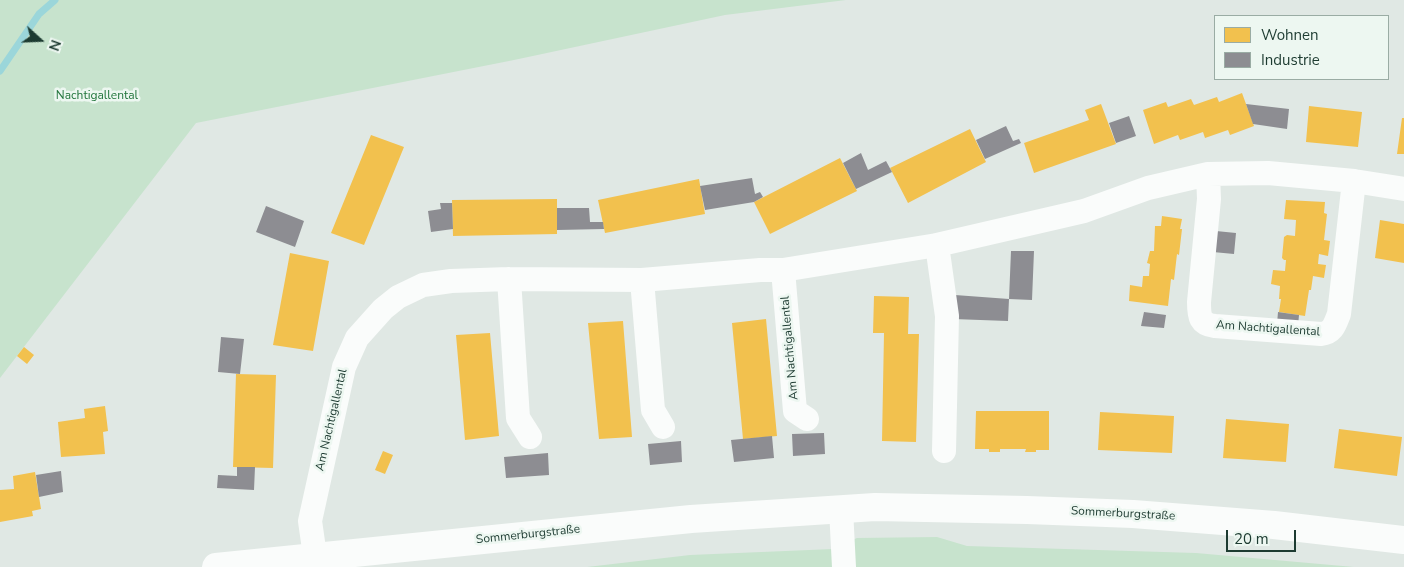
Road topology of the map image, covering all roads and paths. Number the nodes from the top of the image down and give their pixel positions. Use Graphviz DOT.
graph roads {
  1 [pos="1208,174"];
  2 [pos="1354,181"];
  3 [pos="1404,189"];
  4 [pos="937,245"];
  5 [pos="783,270"];
  6 [pos="509,279"];
  7 [pos="642,280"];
  8 [pos="807,419"];
  9 [pos="663,427"];
  10 [pos="530,437"];
  11 [pos="944,451"];
  12 [pos="841,509"];
  13 [pos="1404,540"];
  14 [pos="315,556"];
  15 [pos="216,567"];
  16 [pos="844,567"];
  1 -- 2 [label="street, Am Nachtigallental"];
  1 -- 2 [label="street, Am Nachtigallental"];
  1 -- 4 [label="street, Am Nachtigallental"];
  2 -- 3 [label="street, Am Nachtigallental"];
  4 -- 5 [label="street, Am Nachtigallental"];
  4 -- 11 [label="street"];
  5 -- 7 [label="street, Am Nachtigallental"];
  5 -- 8 [label="street, Am Nachtigallental"];
  6 -- 7 [label="street, Am Nachtigallental"];
  6 -- 10 [label="street"];
  6 -- 14 [label="street, Am Nachtigallental"];
  7 -- 9 [label="street"];
  12 -- 13 [label="street, Sommerburgstraße"];
  12 -- 14 [label="street, Sommerburgstraße"];
  12 -- 16 [label="street"];
  14 -- 15 [label="street, Sommerburgstraße"];
}
